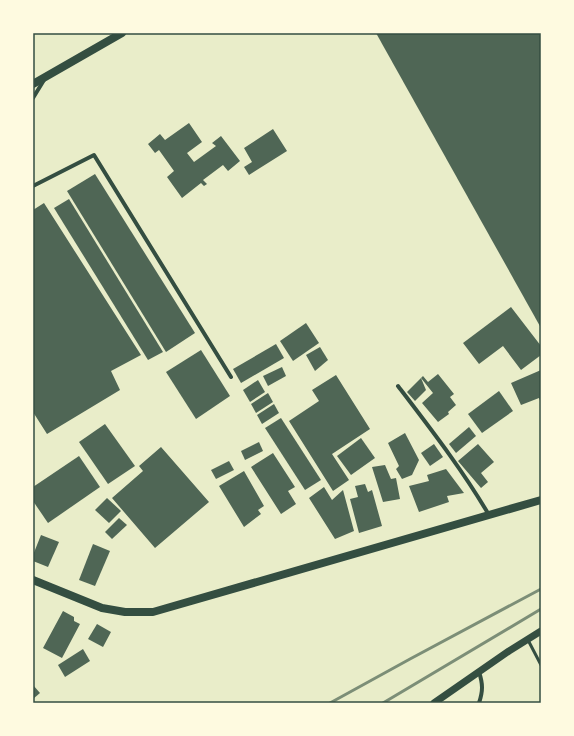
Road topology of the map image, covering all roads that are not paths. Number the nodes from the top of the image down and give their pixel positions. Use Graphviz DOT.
graph roads {
  1 [pos="122,33"];
  2 [pos="46,76"];
  3 [pos="33,84"];
  4 [pos="33,98"];
  5 [pos="33,186"];
  6 [pos="231,376"];
  7 [pos="398,386"];
  8 [pos="541,500"];
  9 [pos="489,515"];
  10 [pos="33,580"];
  11 [pos="541,631"];
  12 [pos="528,640"];
  13 [pos="541,665"];
  14 [pos="479,672"];
  15 [pos="434,703"];
  16 [pos="479,703"];
  1 -- 2 [label="main road"];
  2 -- 3 [label="main road"];
  2 -- 4 [label="street"];
  5 -- 6 [label="street"];
  7 -- 9 [label="street"];
  8 -- 9 [label="main road"];
  9 -- 10 [label="main road"];
  11 -- 12 [label="street"];
  12 -- 13 [label="lane"];
  12 -- 14 [label="street"];
  14 -- 15 [label="street"];
  14 -- 16 [label="street"];
}
